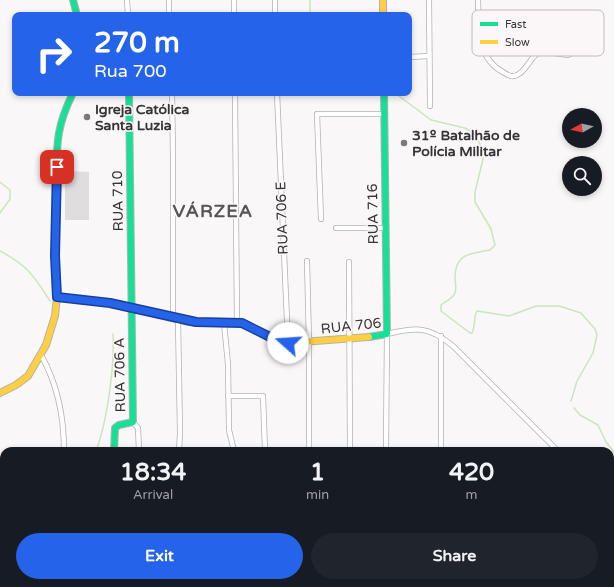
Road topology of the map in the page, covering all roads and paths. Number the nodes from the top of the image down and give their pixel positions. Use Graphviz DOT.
graph roads {
  1 [pos="73,0"];
  2 [pos="128,0"];
  3 [pos="169,0"];
  4 [pos="234,0"];
  5 [pos="275,0"];
  6 [pos="382,0"];
  7 [pos="429,0"];
  8 [pos="478,0"];
  9 [pos="479,10"];
  10 [pos="75,12"];
  11 [pos="128,12"];
  12 [pos="169,12"];
  13 [pos="234,12"];
  14 [pos="275,12"];
  15 [pos="383,12"];
  16 [pos="430,56"];
  17 [pos="486,56"];
  18 [pos="535,56"];
  19 [pos="412,58"];
  20 [pos="71,96"];
  21 [pos="129,96"];
  22 [pos="172,96"];
  23 [pos="235,96"];
  24 [pos="277,96"];
  25 [pos="384,96"];
  26 [pos="430,106"];
  27 [pos="384,114"];
  28 [pos="321,219"];
  29 [pos="336,228"];
  30 [pos="386,228"];
  31 [pos="307,261"];
  32 [pos="349,262"];
  33 [pos="57,297"];
  34 [pos="132,308"];
  35 [pos="175,319"];
  36 [pos="224,323"];
  37 [pos="237,323"];
  38 [pos="387,334"];
  39 [pos="441,336"];
  40 [pos="350,339"];
  41 [pos="309,342"];
  42 [pos="288,343"];
  43 [pos="41,355"];
  44 [pos="0,393"];
  45 [pos="228,396"];
  46 [pos="133,422"];
  47 [pos="64,447"];
  48 [pos="114,447"];
  49 [pos="139,447"];
  50 [pos="179,447"];
  51 [pos="233,447"];
  52 [pos="265,447"];
  53 [pos="309,447"];
  54 [pos="350,447"];
  55 [pos="386,447"];
  56 [pos="442,447"];
  57 [pos="554,447"];
  1 -- 10 [label="street"];
  2 -- 11 [label="street"];
  3 -- 12 [label="street"];
  4 -- 13 [label="street"];
  5 -- 14 [label="street"];
  6 -- 15 [label="street"];
  7 -- 16 [label="street"];
  8 -- 9 [label="street"];
  16 -- 19 [label="street"];
  16 -- 26 [label="street"];
  17 -- 18 [label="street"];
  20 -- 33 [label="street"];
  21 -- 34 [label="street, RUA 710"];
  22 -- 35 [label="street"];
  23 -- 37 [label="street"];
  24 -- 42 [label="street, RUA 706 E"];
  25 -- 27 [label="street, RUA 716"];
  27 -- 28 [label="street"];
  27 -- 30 [label="street, RUA 716"];
  29 -- 30 [label="street"];
  30 -- 38 [label="street, RUA 716"];
  31 -- 41 [label="street"];
  32 -- 40 [label="street"];
  33 -- 34 [label="street, RUA 706"];
  33 -- 43 [label="street"];
  34 -- 35 [label="street, RUA 706"];
  34 -- 46 [label="street, RUA 706 A"];
  35 -- 36 [label="street, RUA 706"];
  35 -- 50 [label="street"];
  36 -- 37 [label="street, RUA 706"];
  36 -- 45 [label="street"];
  37 -- 42 [label="street, RUA 706"];
  38 -- 39 [label="street, RUA 706"];
  38 -- 40 [label="street, RUA 706"];
  38 -- 55 [label="street"];
  39 -- 56 [label="street"];
  39 -- 57 [label="street, RUA 706"];
  40 -- 41 [label="street, RUA 706"];
  40 -- 54 [label="street"];
  41 -- 42 [label="street, RUA 706"];
  41 -- 53 [label="street"];
  43 -- 44 [label="street"];
  43 -- 47 [label="street"];
  45 -- 51 [label="street"];
  45 -- 52 [label="street"];
  46 -- 48 [label="street, RUA 706 A"];
  46 -- 49 [label="street"];
}
